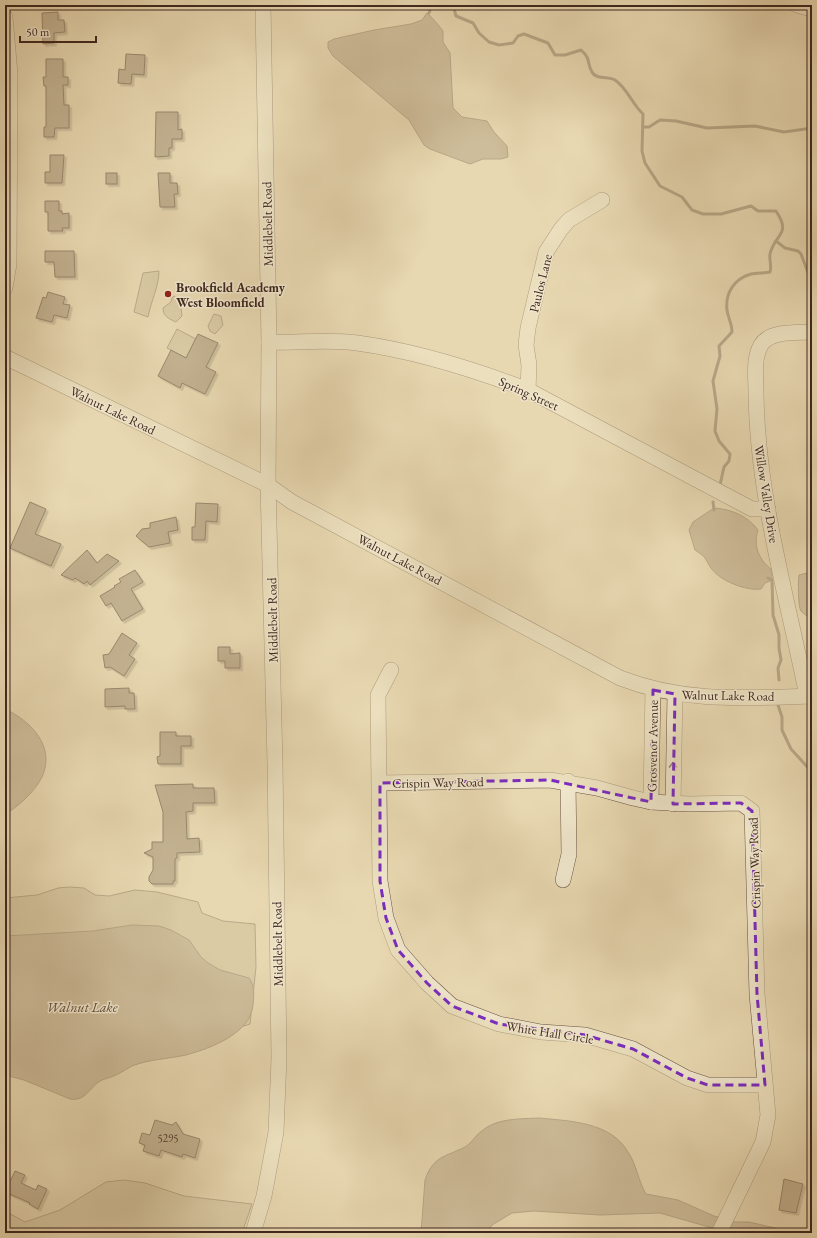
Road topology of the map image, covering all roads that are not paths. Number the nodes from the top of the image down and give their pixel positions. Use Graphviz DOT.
graph roads {
  1 [pos="263,5"];
  2 [pos="797,5"];
  3 [pos="812,9"];
  4 [pos="5,17"];
  5 [pos="7,184"];
  6 [pos="602,200"];
  7 [pos="7,217"];
  8 [pos="5,288"];
  9 [pos="812,332"];
  10 [pos="269,342"];
  11 [pos="5,357"];
  12 [pos="528,390"];
  13 [pos="268,485"];
  14 [pos="768,509"];
  15 [pos="390,670"];
  16 [pos="653,690"];
  17 [pos="675,694"];
  18 [pos="809,696"];
  19 [pos="568,781"];
  20 [pos="380,783"];
  21 [pos="651,802"];
  22 [pos="673,804"];
  23 [pos="563,880"];
  24 [pos="765,1085"];
  25 [pos="253,1233"];
  26 [pos="719,1233"];
  1 -- 10 [label="street, Middlebelt Road"];
  2 -- 3 [label="street"];
  4 -- 5 [label="street"];
  5 -- 7 [label="street"];
  6 -- 12 [label="street, Paulos Lane"];
  7 -- 8 [label="street"];
  9 -- 14 [label="street, Willow Valley Drive"];
  10 -- 12 [label="street, Spring Street"];
  10 -- 13 [label="street, Middlebelt Road"];
  11 -- 13 [label="street, Walnut Lake Road"];
  12 -- 14 [label="street, Spring Street"];
  13 -- 16 [label="street, Walnut Lake Road"];
  13 -- 25 [label="street, Middlebelt Road"];
  14 -- 18 [label="street, Willow Valley Drive"];
  15 -- 20 [label="street, White Hall Circle"];
  16 -- 17 [label="street, Walnut Lake Road"];
  16 -- 21 [label="street, Grosvenor Avenue"];
  17 -- 18 [label="street, Walnut Lake Road"];
  22 -- 17 [label="street, Grosvenor Avenue, one-way"];
  19 -- 20 [label="street, Crispin Way Road"];
  19 -- 21 [label="street, Crispin Way Road"];
  19 -- 23 [label="street"];
  20 -- 24 [label="street, White Hall Circle"];
  21 -- 22 [label="street, Crispin Way Road"];
  22 -- 24 [label="street, Crispin Way Road"];
  24 -- 26 [label="street, Crispin Way Road"];
}
